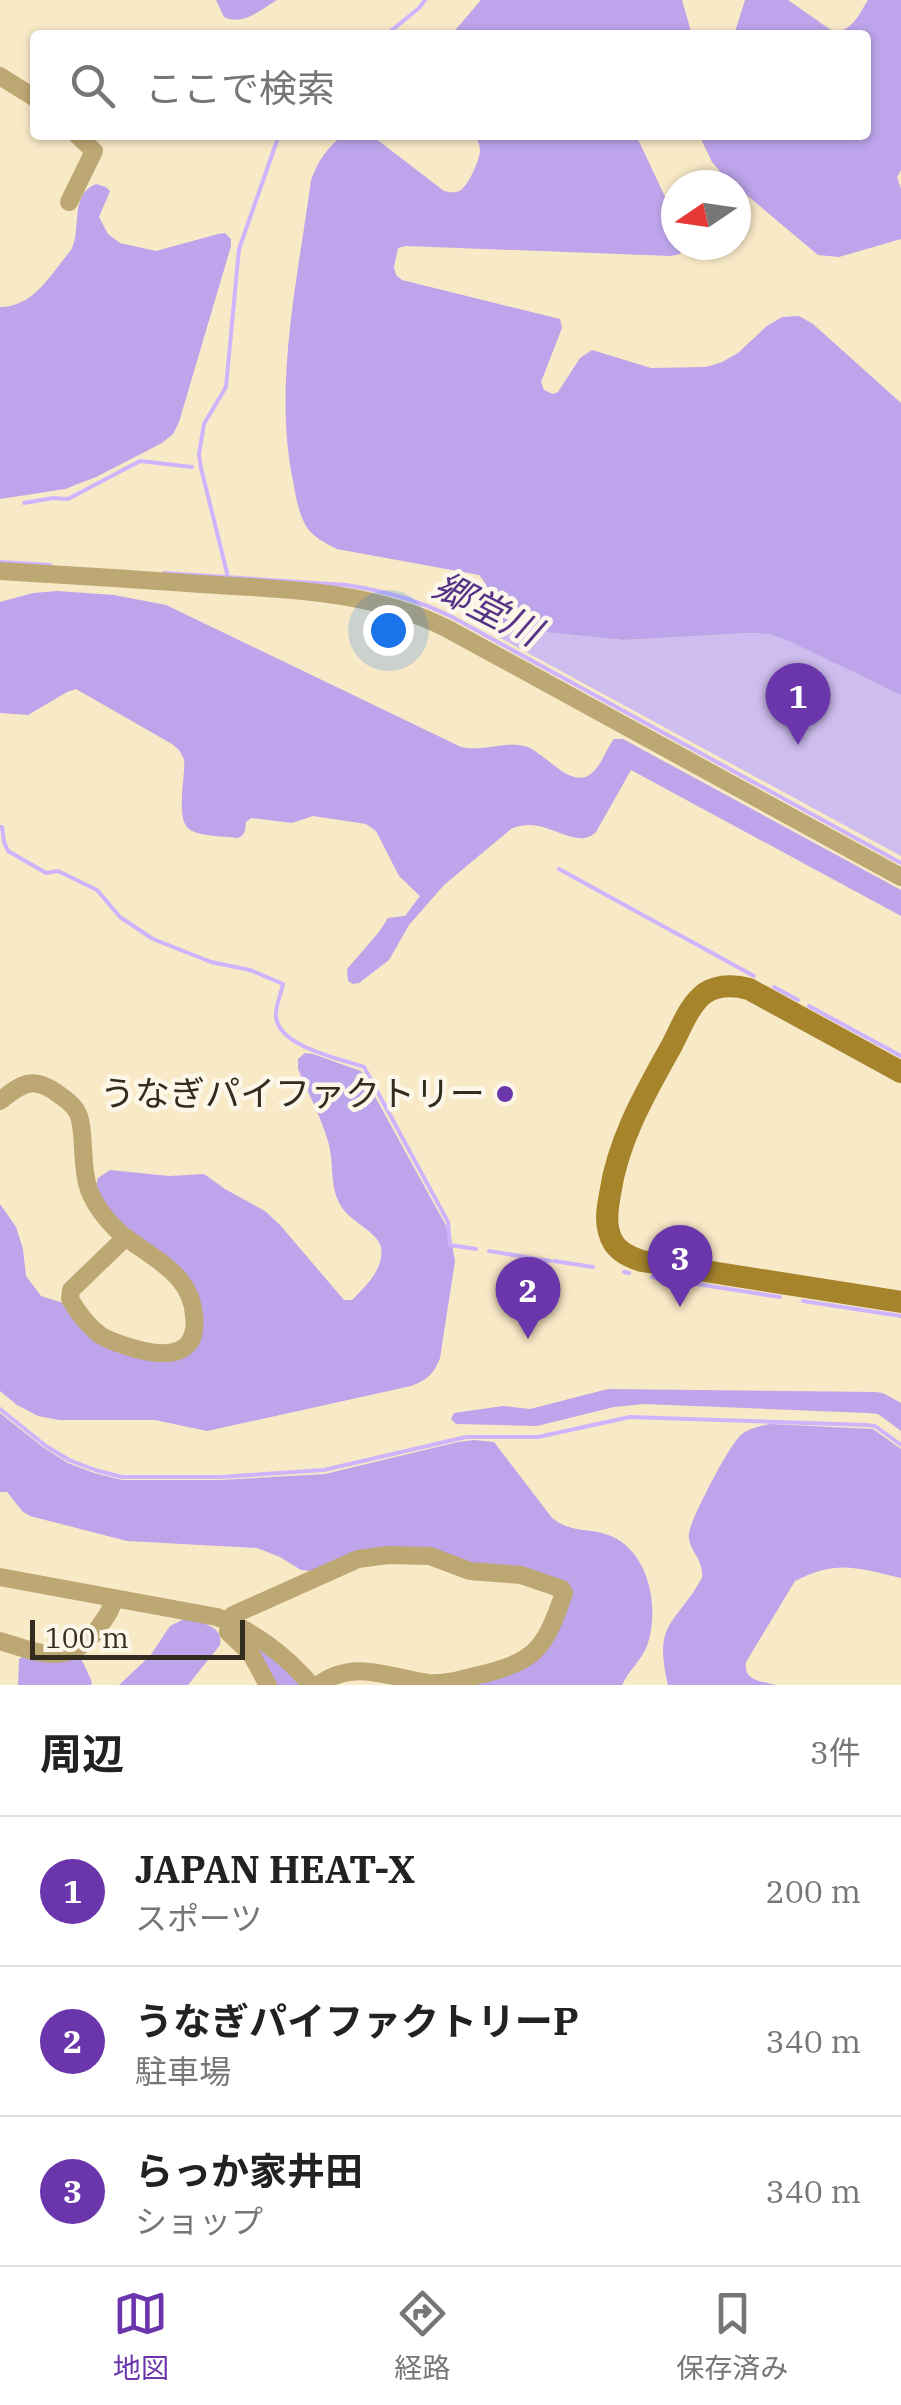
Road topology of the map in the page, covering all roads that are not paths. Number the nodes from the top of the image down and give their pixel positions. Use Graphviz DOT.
graph roads {
  1 [pos="0,76"];
  2 [pos="30,95"];
  3 [pos="83,140"];
  4 [pos="69,202"];
  5 [pos="0,571"];
  6 [pos="901,878"];
  7 [pos="901,1072"];
  8 [pos="0,1101"];
  9 [pos="126,1237"];
  10 [pos="901,1302"];
  11 [pos="0,1577"];
  12 [pos="114,1600"];
  13 [pos="230,1621"];
  14 [pos="0,1641"];
  15 [pos="268,1685"];
  16 [pos="314,1685"];
  1 -- 2 [label="street"];
  3 -- 4 [label="street"];
  5 -- 6 [label="street"];
  7 -- 10 [label="street"];
  8 -- 9 [label="street"];
  9 -- 9 [label="street"];
  11 -- 12 [label="street"];
  12 -- 13 [label="street"];
  12 -- 14 [label="street"];
  13 -- 15 [label="street"];
  13 -- 16 [label="street"];
  13 -- 16 [label="street"];
}
